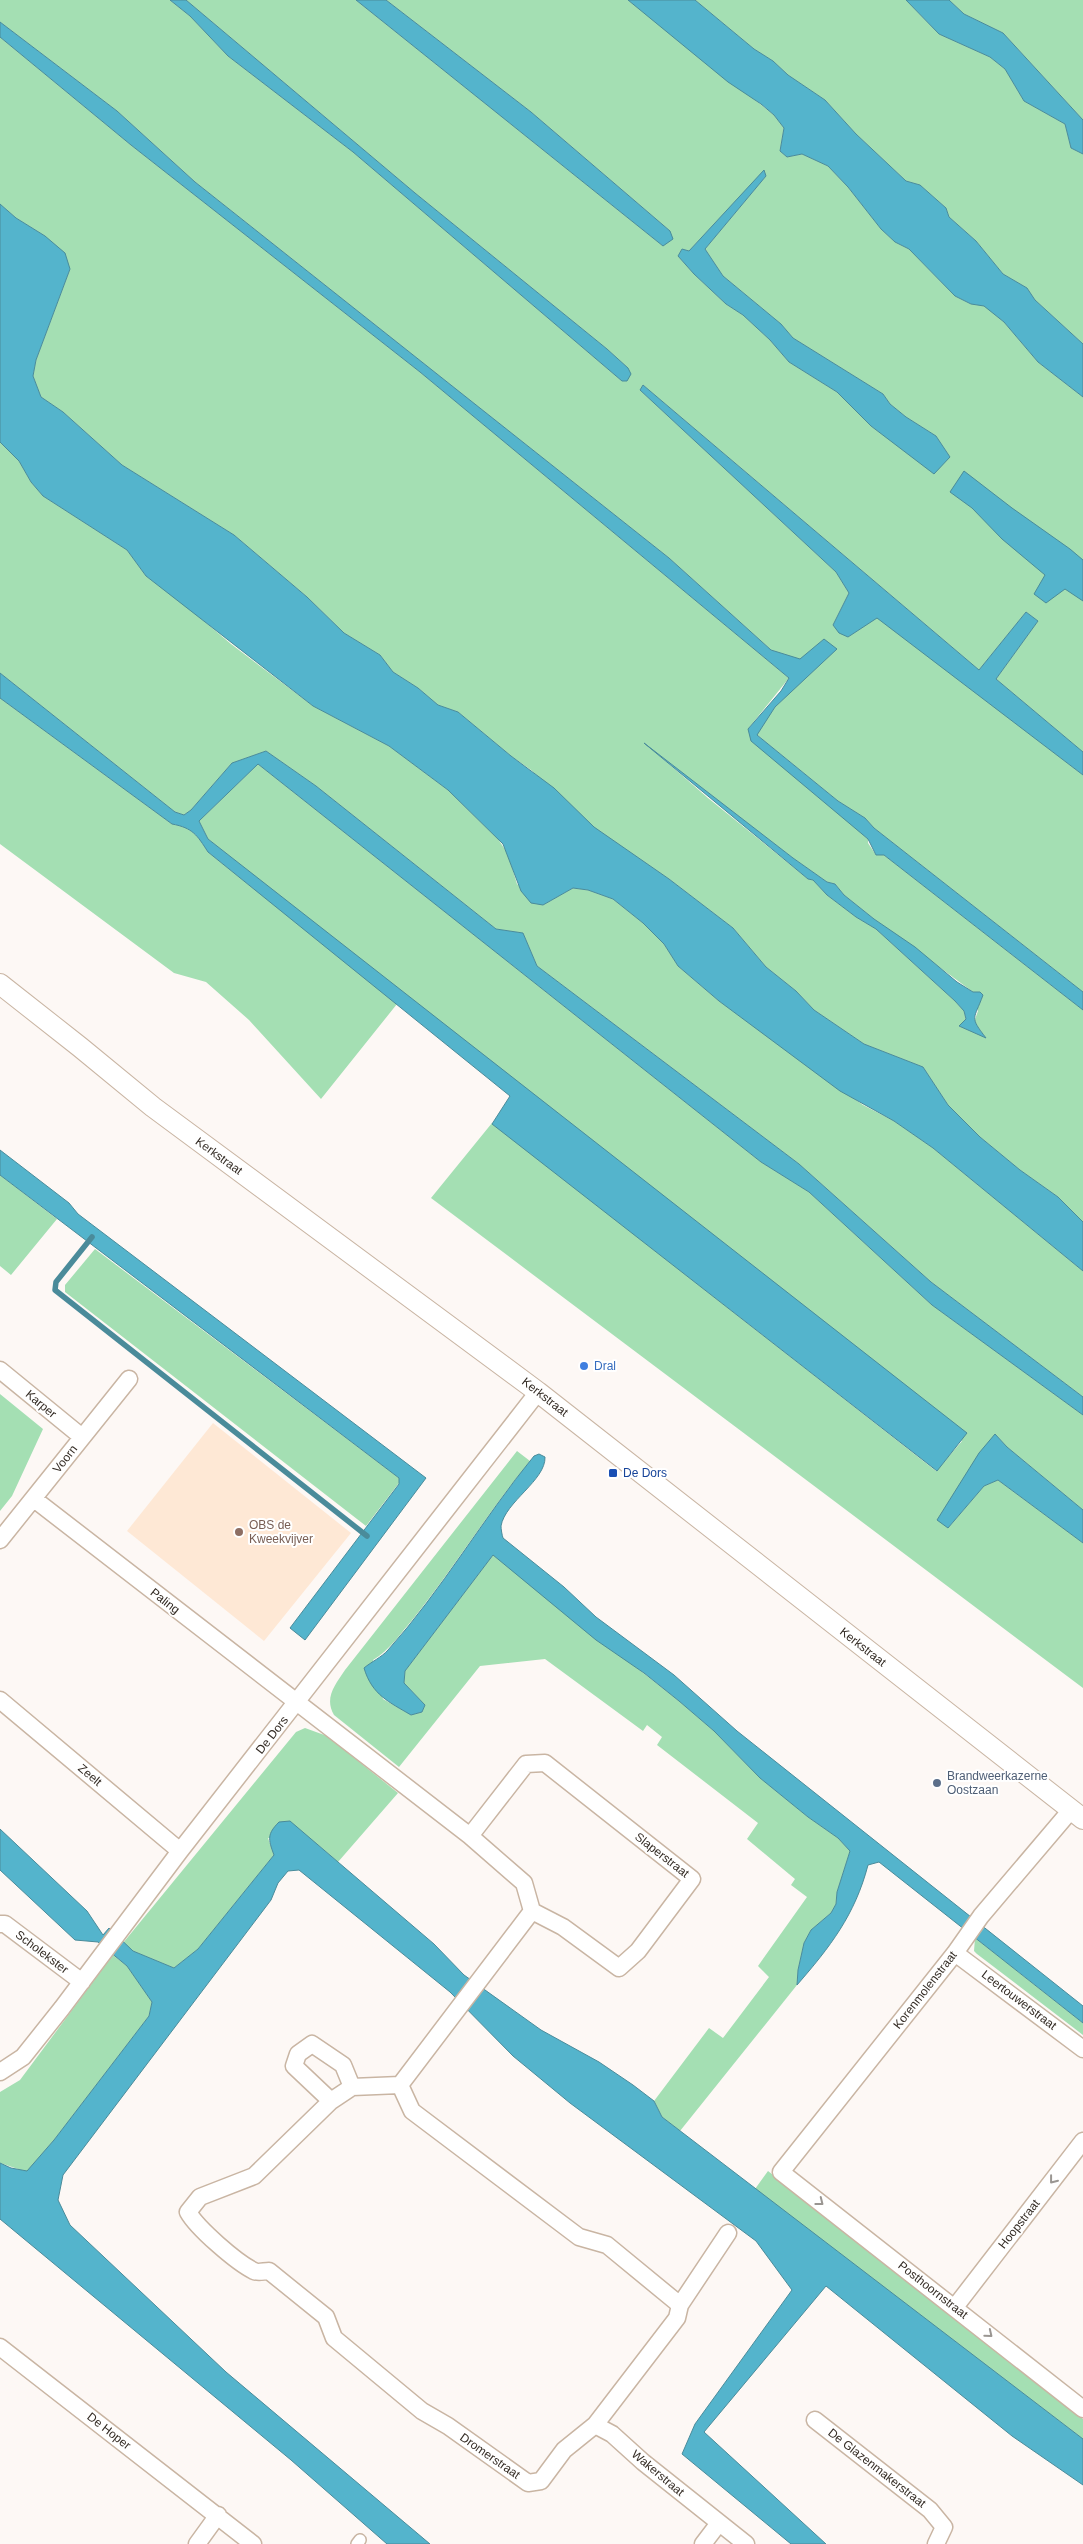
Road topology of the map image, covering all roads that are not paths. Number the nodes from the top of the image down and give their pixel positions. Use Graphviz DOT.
graph roads {
  1 [pos="0,984"];
  2 [pos="0,1370"];
  3 [pos="129,1379"];
  4 [pos="538,1392"];
  5 [pos="82,1437"];
  6 [pos="34,1499"];
  7 [pos="0,1540"];
  8 [pos="0,1700"];
  9 [pos="297,1703"];
  10 [pos="1077,1814"];
  11 [pos="470,1836"];
  12 [pos="180,1851"];
  13 [pos="532,1911"];
  14 [pos="0,1924"];
  15 [pos="955,1953"];
  16 [pos="82,1982"];
  17 [pos="1083,2049"];
  18 [pos="0,2072"];
  19 [pos="400,2085"];
  20 [pos="352,2088"];
  21 [pos="331,2100"];
  22 [pos="1083,2141"];
  23 [pos="781,2172"];
  24 [pos="728,2234"];
  25 [pos="680,2305"];
  26 [pos="955,2307"];
  27 [pos="0,2348"];
  28 [pos="1083,2409"];
  29 [pos="814,2420"];
  30 [pos="595,2425"];
  31 [pos="218,2515"];
  32 [pos="719,2523"];
  33 [pos="197,2544"];
  34 [pos="253,2544"];
  35 [pos="703,2544"];
  36 [pos="746,2544"];
  37 [pos="936,2544"];
  1 -- 4 [label="street, Kerkstraat"];
  2 -- 5 [label="street, Karper"];
  3 -- 5 [label="street, Voorn"];
  4 -- 9 [label="street, De Dors"];
  4 -- 10 [label="street, Kerkstraat"];
  5 -- 6 [label="street, Voorn"];
  6 -- 7 [label="street, Voorn"];
  6 -- 9 [label="street, Paling"];
  8 -- 12 [label="street, Zeelt"];
  9 -- 11 [label="street"];
  9 -- 12 [label="street, De Dors"];
  10 -- 15 [label="street, Korenmolenstraat"];
  11 -- 13 [label="street"];
  11 -- 13 [label="street, Slaperstraat"];
  12 -- 16 [label="street, De Dors"];
  13 -- 19 [label="street"];
  14 -- 16 [label="street, Scholekster"];
  15 -- 17 [label="street, Leertouwerstraat"];
  15 -- 23 [label="street, Korenmolenstraat"];
  16 -- 18 [label="street, De Dors"];
  19 -- 20 [label="street, Dromerstraat"];
  19 -- 25 [label="street"];
  20 -- 21 [label="street, Dromerstraat"];
  20 -- 21 [label="street"];
  21 -- 30 [label="street, Dromerstraat"];
  22 -- 26 [label="street, Hoopstraat, one-way"];
  23 -- 26 [label="street, Posthoornstraat, one-way"];
  24 -- 25 [label="street"];
  25 -- 30 [label="street, Dromerstraat"];
  26 -- 28 [label="street, Posthoornstraat, one-way"];
  27 -- 31 [label="street, De Hoper"];
  29 -- 37 [label="street, De Glazenmakerstraat"];
  30 -- 32 [label="street, Wakerstraat"];
  31 -- 33 [label="street"];
  31 -- 34 [label="street, De Hoper"];
  32 -- 35 [label="street"];
  32 -- 36 [label="street, Wakerstraat"];
}
